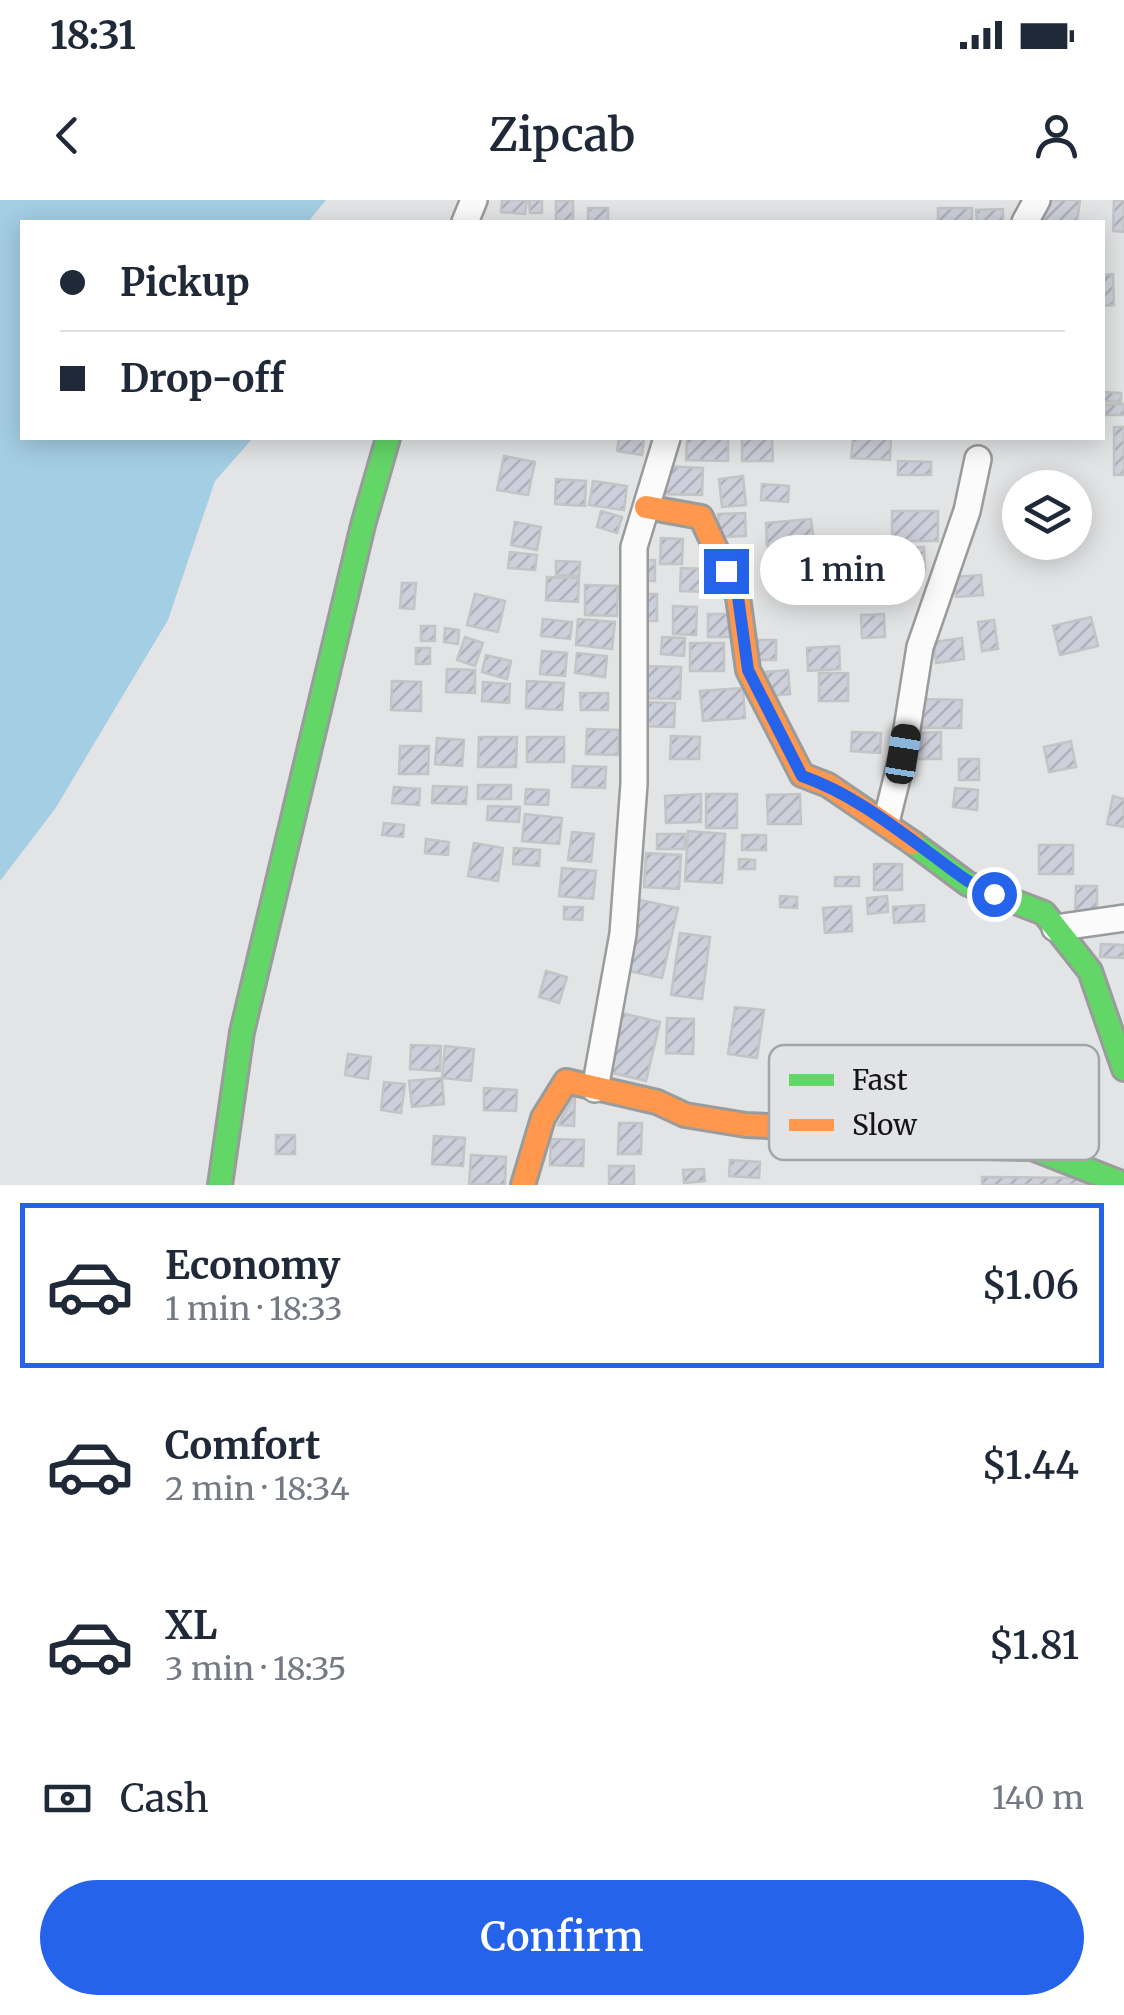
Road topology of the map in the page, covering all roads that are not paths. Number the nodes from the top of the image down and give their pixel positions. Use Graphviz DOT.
graph roads {
  1 [pos="387,440"];
  2 [pos="666,440"];
  3 [pos="978,459"];
  4 [pos="646,507"];
  5 [pos="886,822"];
  6 [pos="1124,918"];
  7 [pos="1056,928"];
  8 [pos="1124,1069"];
  9 [pos="595,1089"];
  10 [pos="769,1126"];
  11 [pos="1063,1160"];
  12 [pos="1124,1184"];
  13 [pos="220,1185"];
  14 [pos="523,1185"];
  1 -- 13 [label="street"];
  2 -- 4 [label="street"];
  3 -- 5 [label="street"];
  4 -- 5 [label="street"];
  4 -- 9 [label="street"];
  5 -- 7 [label="street"];
  6 -- 7 [label="street"];
  7 -- 8 [label="street"];
  9 -- 10 [label="street"];
  9 -- 14 [label="street"];
  11 -- 12 [label="street"];
}
